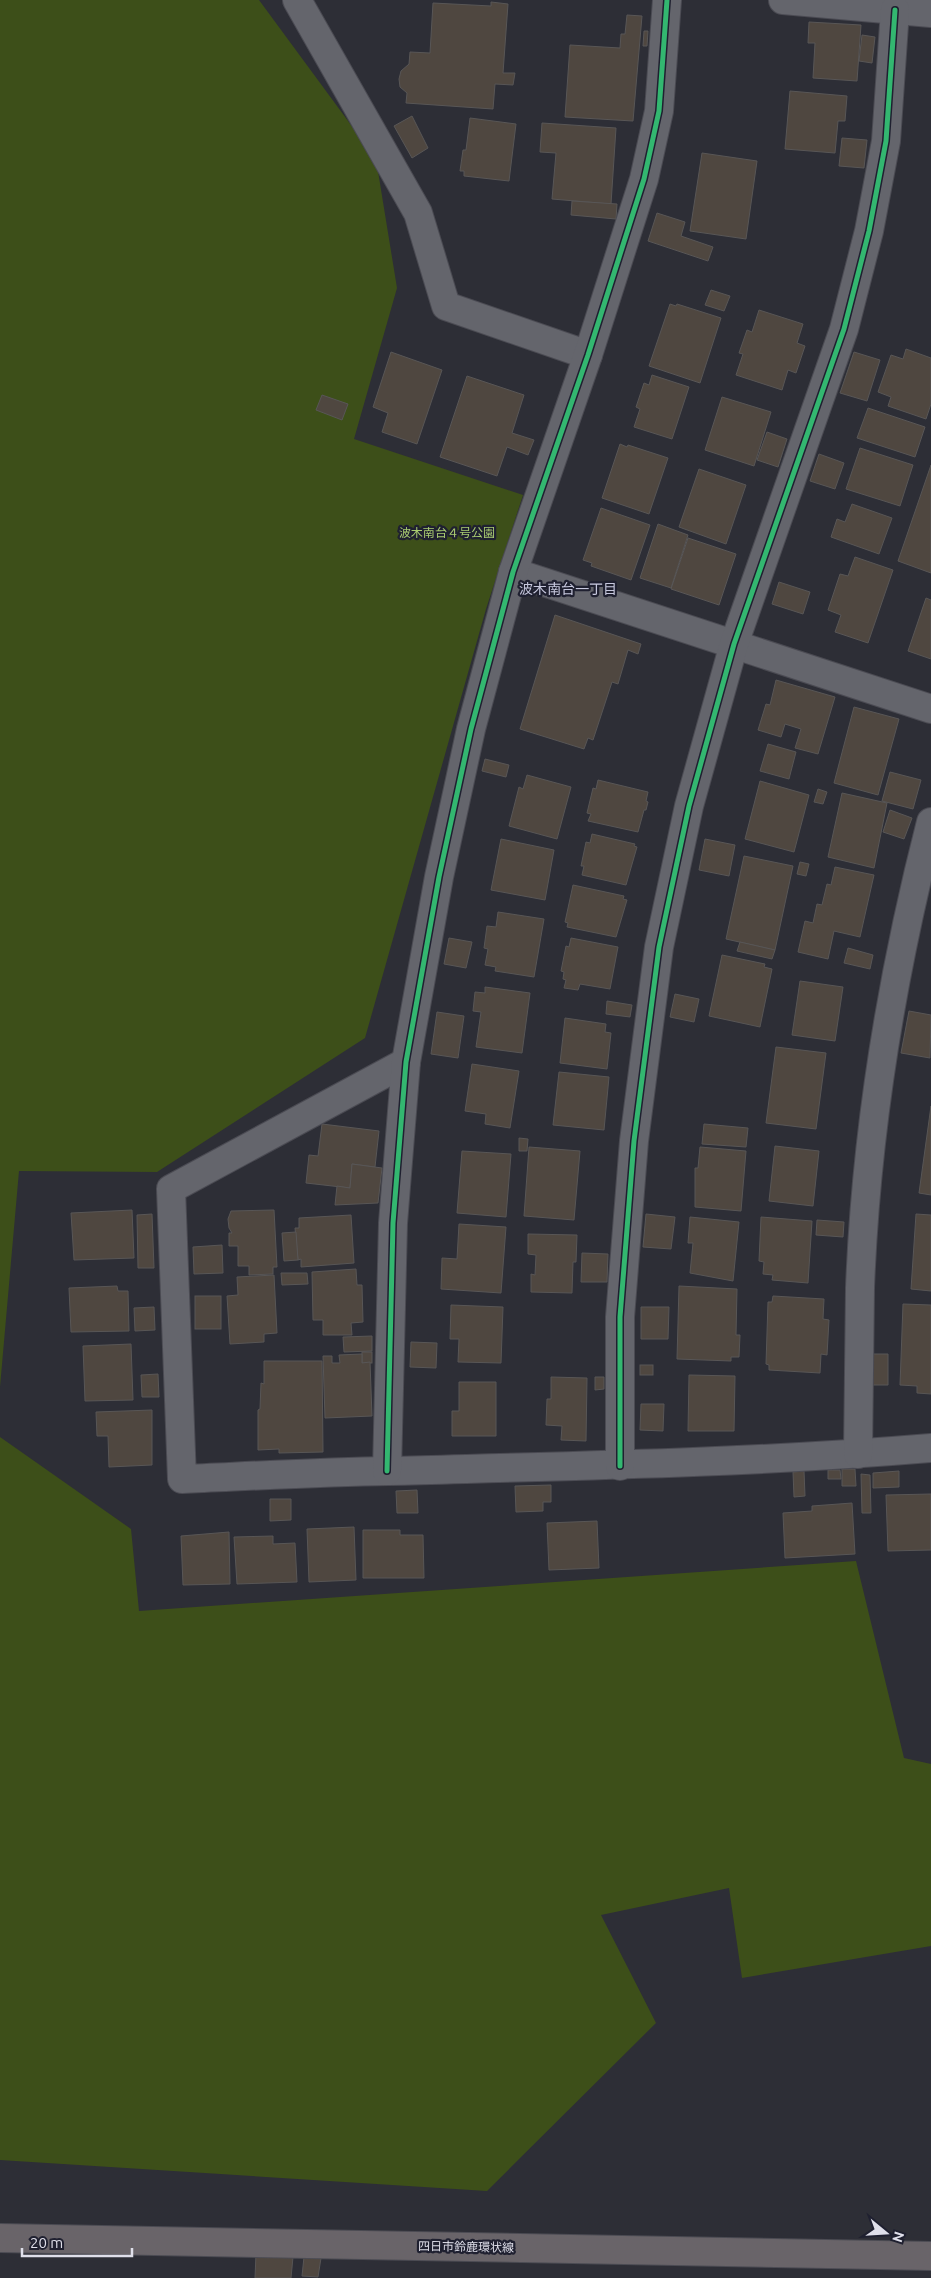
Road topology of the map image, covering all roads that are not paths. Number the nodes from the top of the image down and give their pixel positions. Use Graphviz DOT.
graph roads {
  1 [pos="297,0"];
  2 [pos="667,0"];
  3 [pos="783,0"];
  4 [pos="895,10"];
  5 [pos="931,13"];
  6 [pos="588,355"];
  7 [pos="513,572"];
  8 [pos="734,644"];
  9 [pos="931,709"];
  10 [pos="931,822"];
  11 [pos="406,1062"];
  12 [pos="931,1448"];
  13 [pos="858,1454"];
  14 [pos="620,1466"];
  15 [pos="387,1471"];
  16 [pos="0,2238"];
  17 [pos="931,2256"];
  1 -- 6 [label="street"];
  2 -- 6 [label="street"];
  3 -- 4 [label="street"];
  4 -- 5 [label="street"];
  4 -- 8 [label="street"];
  6 -- 7 [label="street"];
  7 -- 8 [label="street"];
  7 -- 11 [label="street"];
  8 -- 9 [label="street"];
  8 -- 14 [label="street"];
  10 -- 13 [label="street"];
  11 -- 15 [label="street"];
  11 -- 15 [label="street"];
  12 -- 13 [label="street"];
  13 -- 14 [label="street"];
  14 -- 15 [label="street"];
  16 -- 17 [label="main road, 四日市鈴鹿環状線"];
}
